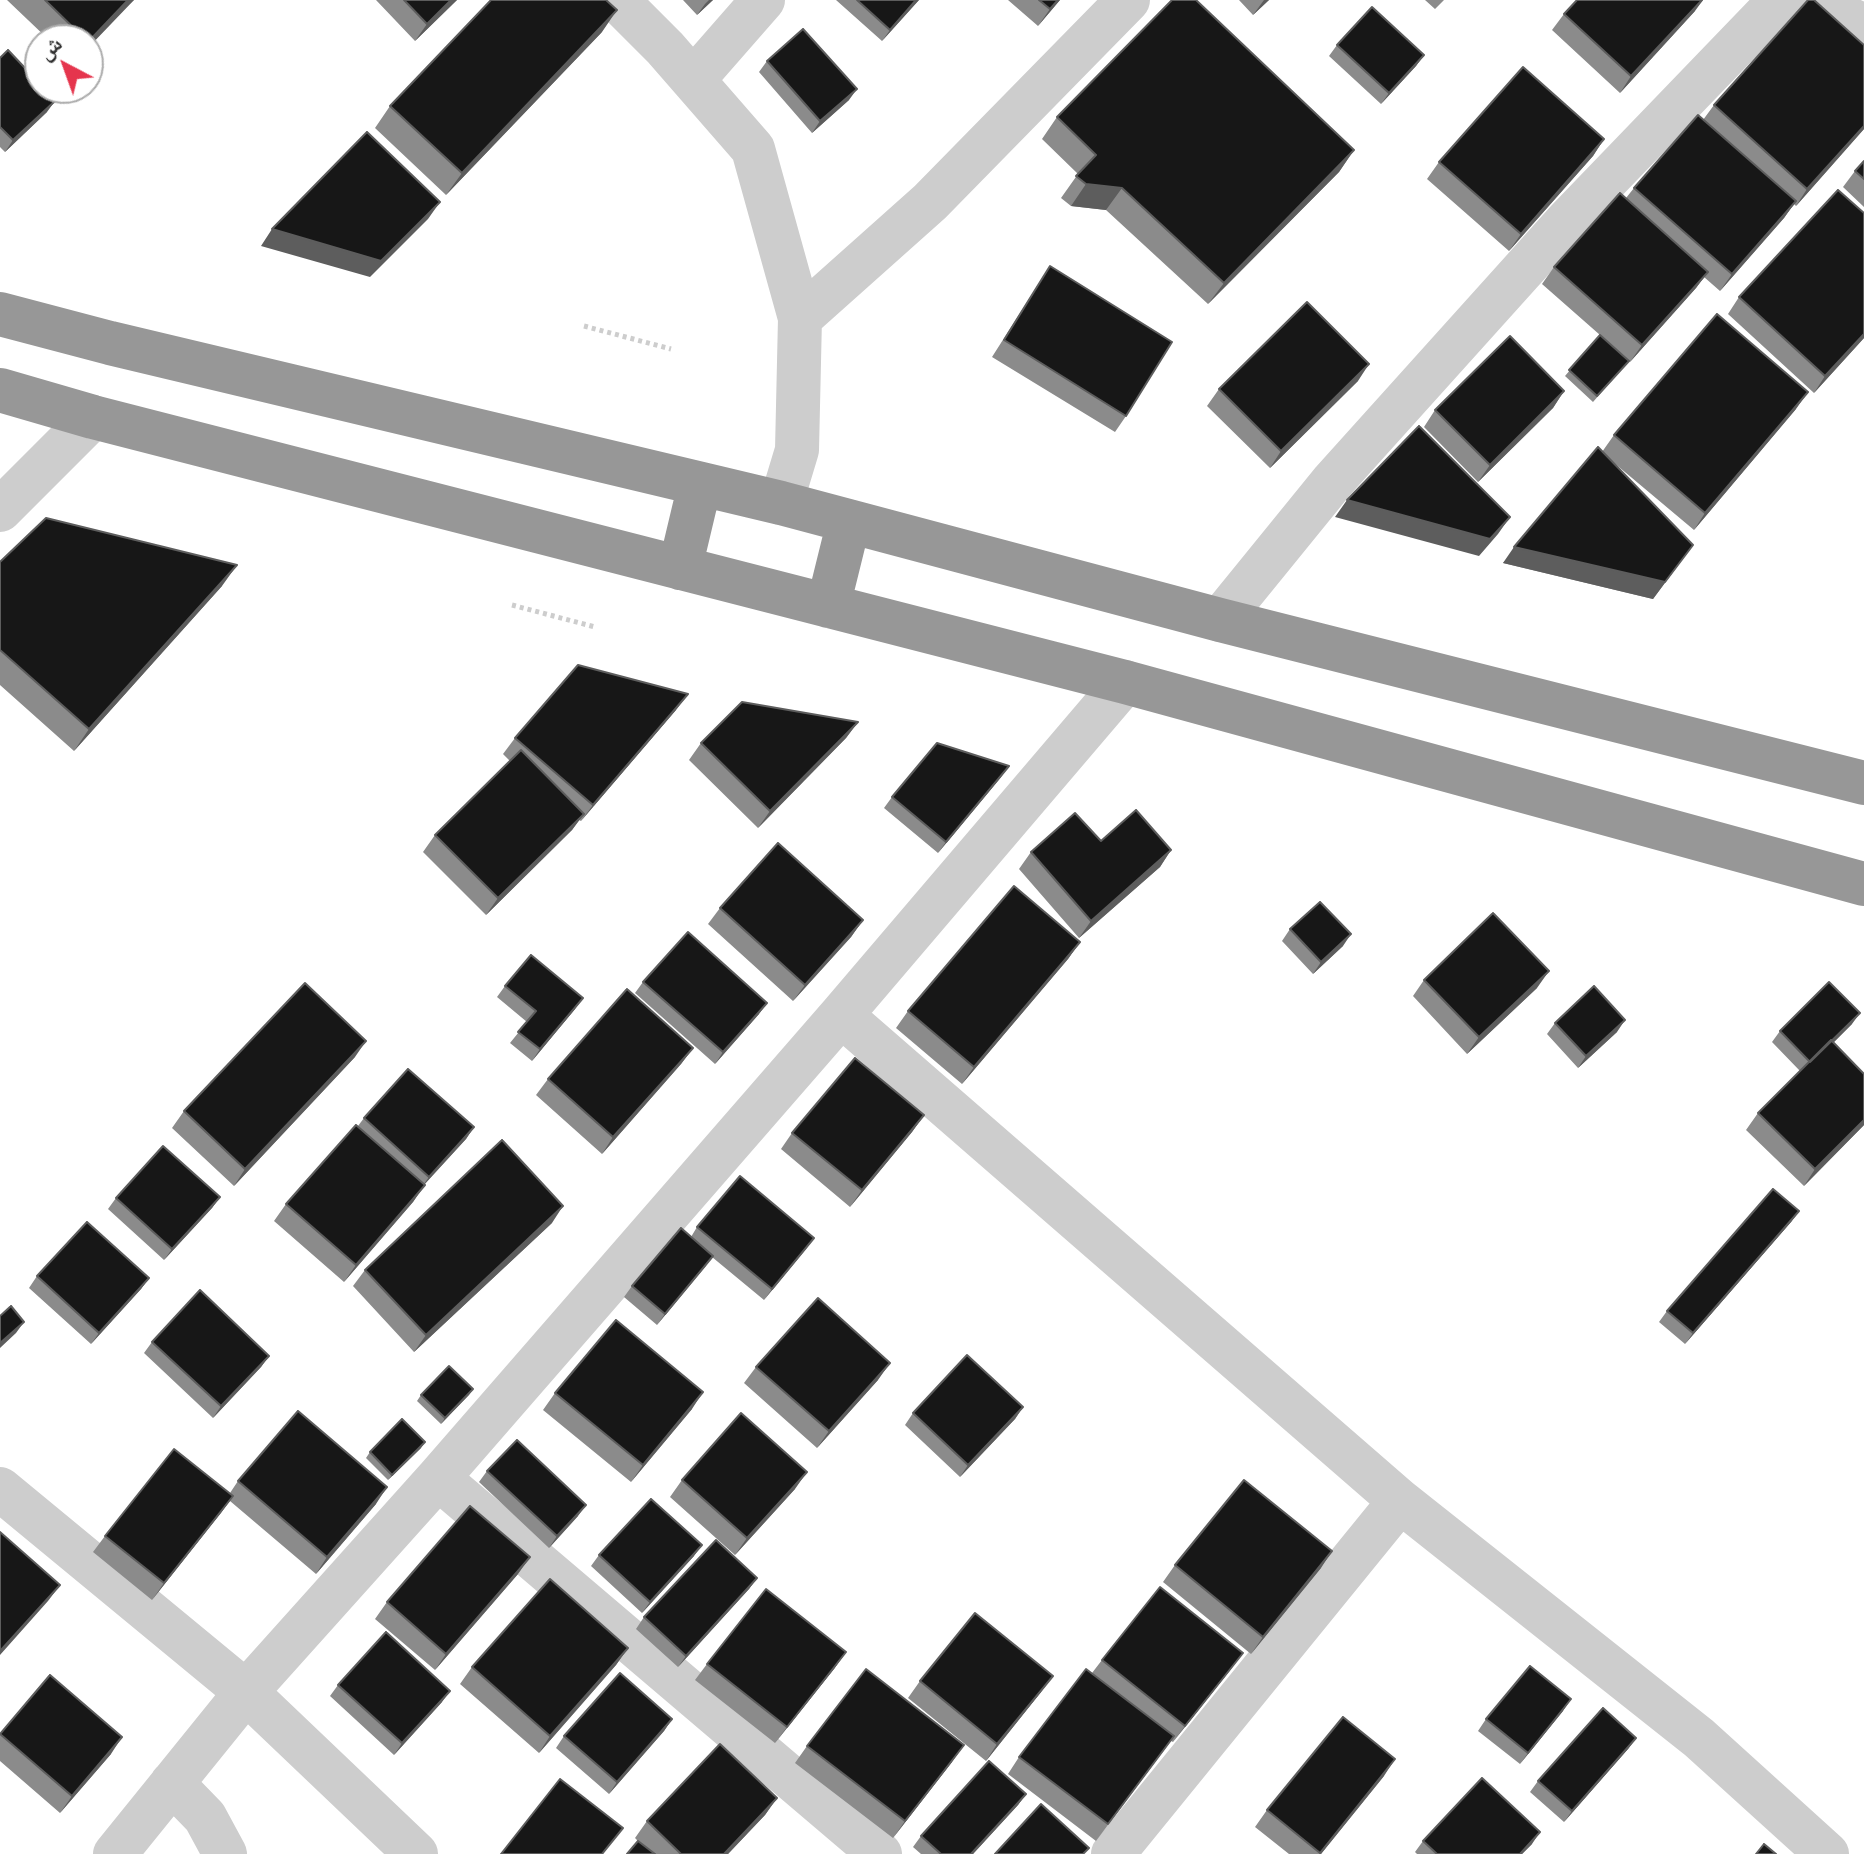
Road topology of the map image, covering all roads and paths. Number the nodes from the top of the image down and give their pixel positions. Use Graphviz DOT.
graph roads {
  1 [pos="617,0"];
  2 [pos="763,0"];
  3 [pos="1128,0"];
  4 [pos="1780,0"];
  5 [pos="1810,0"];
  6 [pos="1864,26"];
  7 [pos="693,80"];
  8 [pos="0,314"];
  9 [pos="800,318"];
  10 [pos="584,326"];
  11 [pos="671,349"];
  12 [pos="0,390"];
  13 [pos="93,417"];
  14 [pos="700,484"];
  15 [pos="781,503"];
  16 [pos="0,510"];
  17 [pos="849,521"];
  18 [pos="680,568"];
  19 [pos="512,605"];
  20 [pos="828,606"];
  21 [pos="1220,620"];
  22 [pos="595,627"];
  23 [pos="1125,682"];
  24 [pos="1864,783"];
  25 [pos="1864,884"];
  26 [pos="841,1015"];
  27 [pos="438,1478"];
  28 [pos="0,1489"];
  29 [pos="1400,1501"];
  30 [pos="246,1692"];
  31 [pos="172,1783"];
  32 [pos="115,1854"];
  33 [pos="225,1854"];
  34 [pos="416,1854"];
  35 [pos="880,1854"];
  36 [pos="1113,1854"];
  37 [pos="1827,1854"];
  1 -- 7 [label="street"];
  2 -- 7 [label="street"];
  3 -- 9 [label="street"];
  4 -- 21 [label="street"];
  5 -- 6 [label="street"];
  7 -- 9 [label="street"];
  8 -- 14 [label="highway"];
  9 -- 15 [label="street"];
  10 -- 11 [label="path"];
  12 -- 13 [label="highway"];
  13 -- 16 [label="street"];
  13 -- 18 [label="highway"];
  14 -- 15 [label="highway"];
  14 -- 18 [label="highway"];
  15 -- 17 [label="highway"];
  17 -- 20 [label="highway"];
  17 -- 21 [label="highway"];
  18 -- 20 [label="highway"];
  19 -- 22 [label="path"];
  20 -- 23 [label="highway"];
  21 -- 24 [label="highway"];
  23 -- 25 [label="highway"];
  23 -- 26 [label="street"];
  26 -- 27 [label="street"];
  26 -- 29 [label="street"];
  27 -- 30 [label="street"];
  27 -- 35 [label="street"];
  28 -- 30 [label="street"];
  29 -- 36 [label="street"];
  29 -- 37 [label="street"];
  30 -- 31 [label="street"];
  30 -- 34 [label="street"];
  31 -- 32 [label="street"];
  31 -- 33 [label="street"];
}
